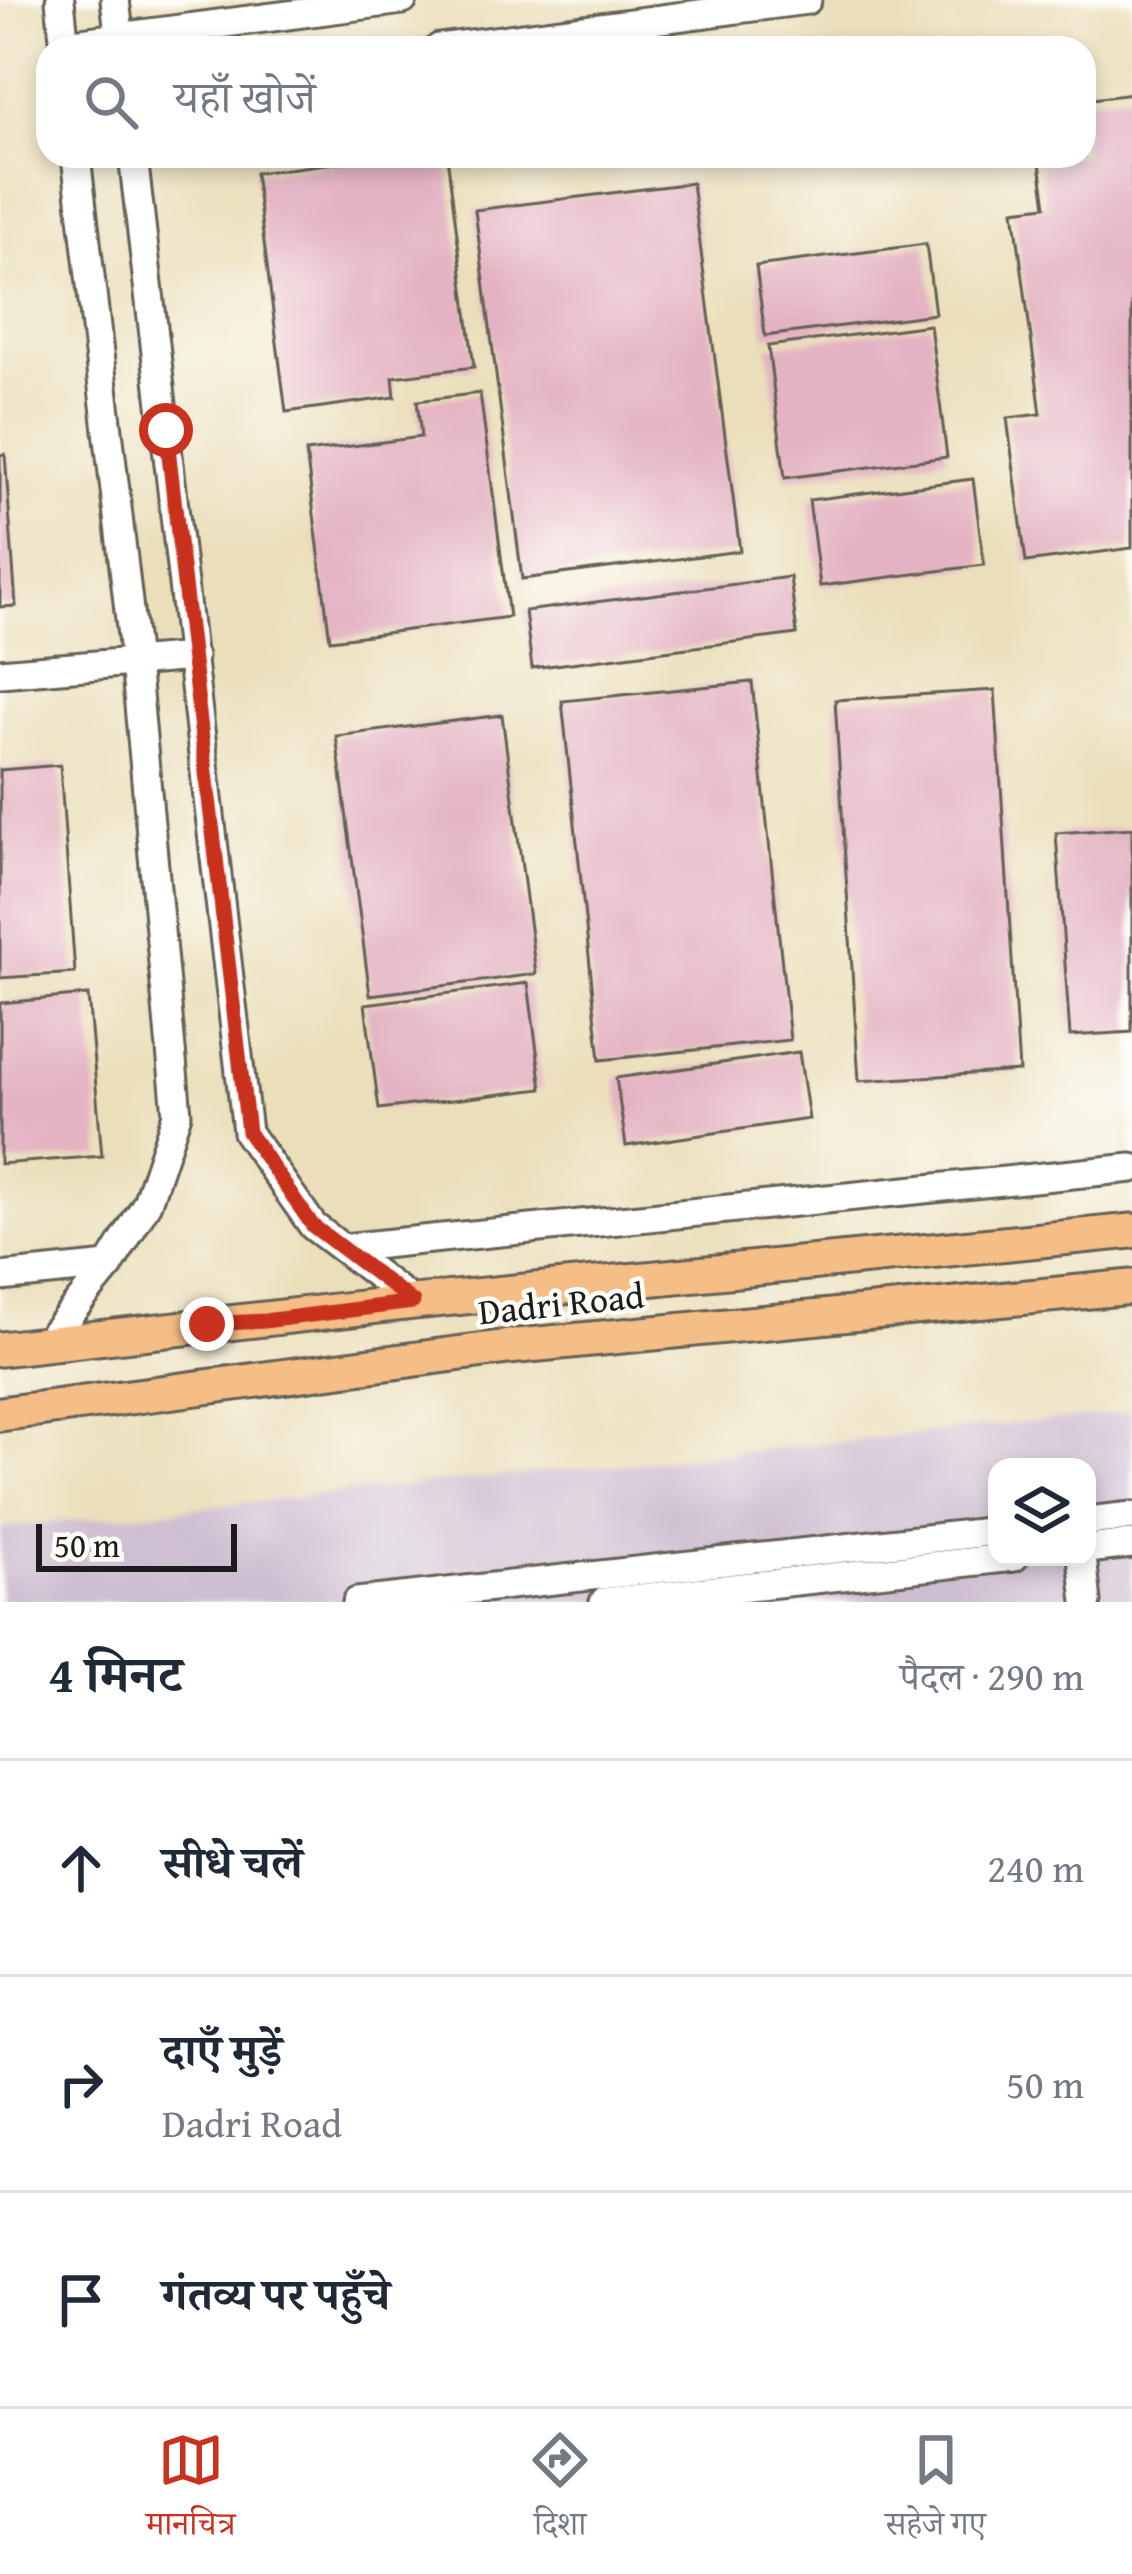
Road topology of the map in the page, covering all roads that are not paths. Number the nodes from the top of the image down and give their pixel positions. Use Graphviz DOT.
graph roads {
  1 [pos="60,0"];
  2 [pos="115,0"];
  3 [pos="404,0"];
  4 [pos="807,0"];
  5 [pos="64,36"];
  6 [pos="119,36"];
  7 [pos="172,36"];
  8 [pos="531,36"];
  9 [pos="77,168"];
  10 [pos="134,168"];
  11 [pos="193,657"];
  12 [pos="134,662"];
  13 [pos="0,673"];
  14 [pos="1132,1168"];
  15 [pos="1132,1231"];
  16 [pos="343,1248"];
  17 [pos="109,1266"];
  18 [pos="0,1277"];
  19 [pos="1132,1287"];
  20 [pos="413,1302"];
  21 [pos="44,1345"];
  22 [pos="0,1348"];
  23 [pos="0,1414"];
  24 [pos="1132,1516"];
  25 [pos="1096,1520"];
  26 [pos="988,1533"];
  27 [pos="1132,1544"];
  28 [pos="1096,1548"];
  29 [pos="988,1560"];
  30 [pos="1083,1566"];
  31 [pos="358,1602"];
  32 [pos="604,1602"];
  33 [pos="1088,1602"];
  1 -- 5 [label="street"];
  2 -- 6 [label="street"];
  3 -- 7 [label="street"];
  4 -- 8 [label="street"];
  9 -- 12 [label="street"];
  10 -- 11 [label="street"];
  11 -- 12 [label="street"];
  11 -- 16 [label="street"];
  12 -- 13 [label="street"];
  12 -- 17 [label="street"];
  14 -- 16 [label="street"];
  15 -- 20 [label="main road, Dadri Road"];
  16 -- 20 [label="street"];
  17 -- 18 [label="street"];
  17 -- 21 [label="street"];
  19 -- 23 [label="main road, Dadri Road"];
  20 -- 21 [label="main road, Dadri Road"];
  21 -- 22 [label="main road, Dadri Road"];
  24 -- 25 [label="street"];
  26 -- 31 [label="street"];
  27 -- 28 [label="street"];
  29 -- 32 [label="street"];
  30 -- 33 [label="street"];
}
